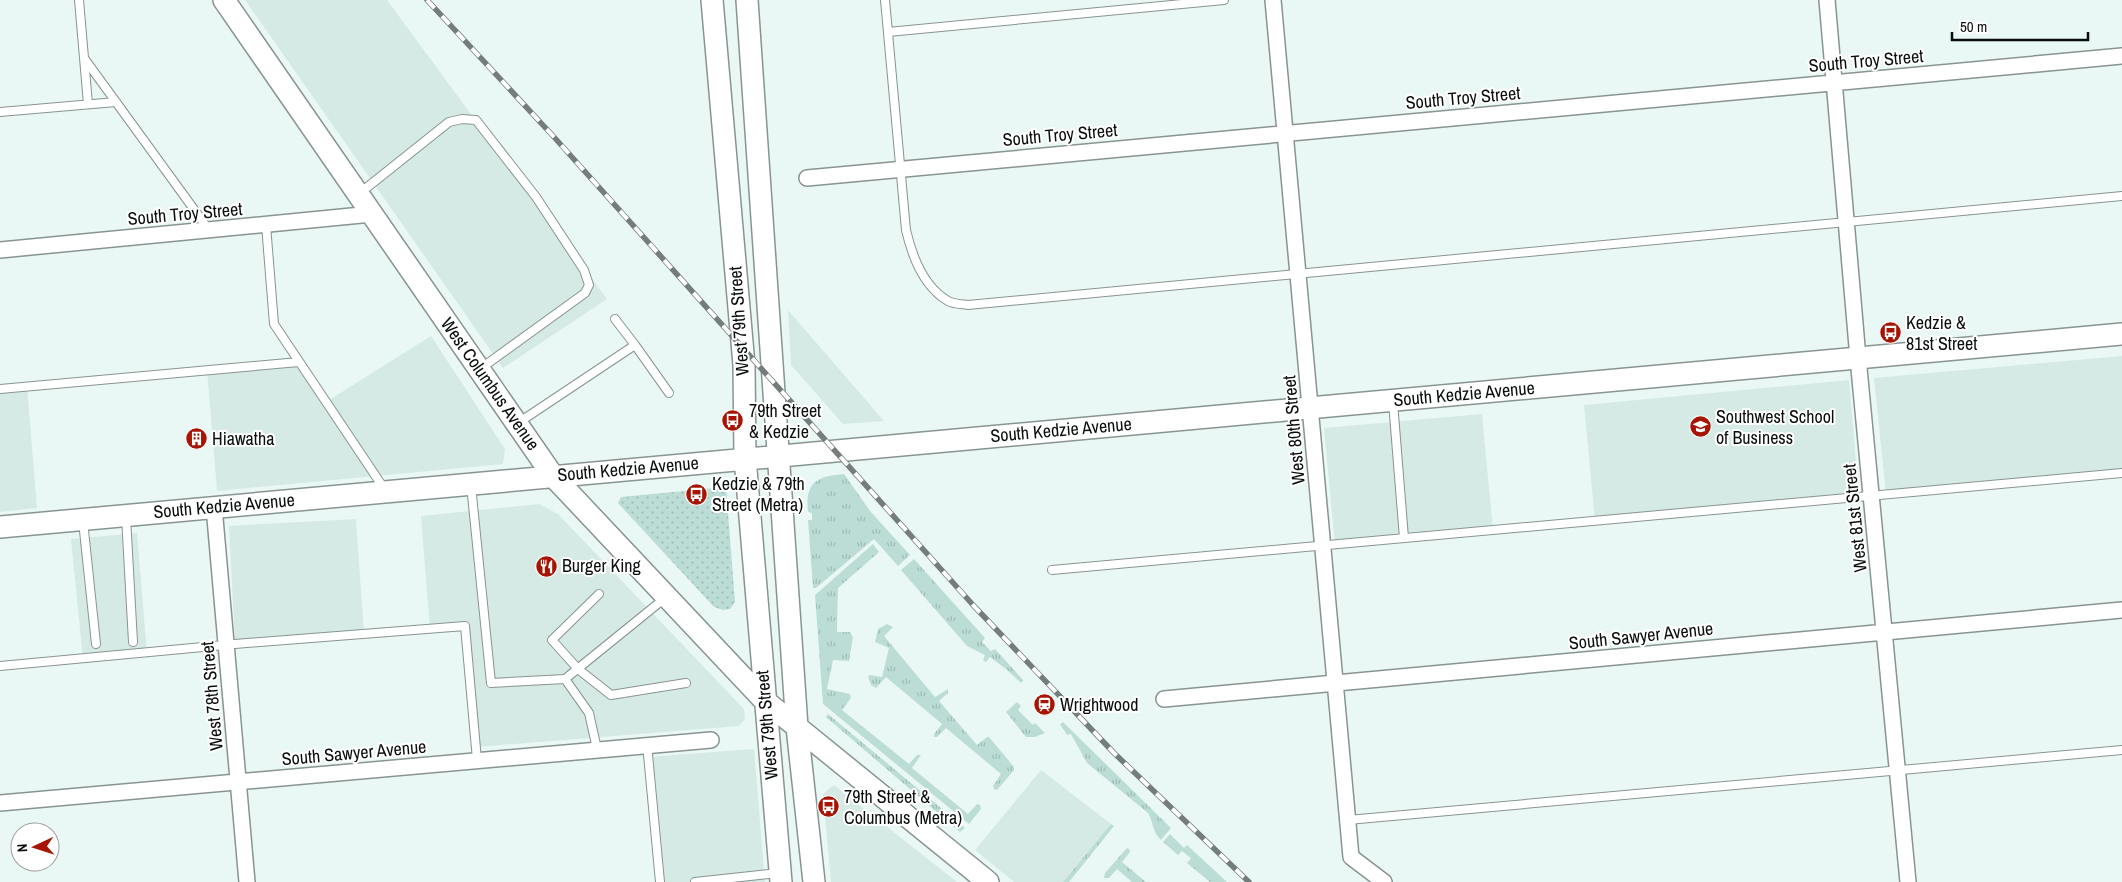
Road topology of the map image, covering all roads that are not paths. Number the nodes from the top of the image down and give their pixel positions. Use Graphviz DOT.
graph roads {
  1 [pos="79,0"];
  2 [pos="224,0"];
  3 [pos="712,0"];
  4 [pos="747,0"];
  5 [pos="885,0"];
  6 [pos="1224,0"];
  7 [pos="1273,0"];
  8 [pos="1827,0"];
  9 [pos="888,32"];
  10 [pos="2122,56"];
  11 [pos="84,58"];
  12 [pos="1834,83"];
  13 [pos="116,102"];
  14 [pos="88,104"];
  15 [pos="0,112"];
  16 [pos="1286,132"];
  17 [pos="901,168"];
  18 [pos="808,178"];
  19 [pos="359,194"];
  20 [pos="2122,196"];
  21 [pos="372,214"];
  22 [pos="1846,220"];
  23 [pos="266,225"];
  24 [pos="209,230"];
  25 [pos="0,250"];
  26 [pos="1298,273"];
  27 [pos="615,319"];
  28 [pos="2122,334"];
  29 [pos="635,345"];
  30 [pos="1858,358"];
  31 [pos="299,362"];
  32 [pos="480,369"];
  33 [pos="0,389"];
  34 [pos="669,393"];
  35 [pos="1393,400"];
  36 [pos="1310,407"];
  37 [pos="518,423"];
  38 [pos="778,455"];
  39 [pos="745,458"];
  40 [pos="2122,473"];
  41 [pos="553,476"];
  42 [pos="471,483"];
  43 [pos="386,491"];
  44 [pos="1872,496"];
  45 [pos="214,507"];
  46 [pos="126,515"];
  47 [pos="83,519"];
  48 [pos="0,527"];
  49 [pos="1404,538"];
  50 [pos="1323,546"];
  51 [pos="1052,570"];
  52 [pos="599,594"];
  53 [pos="666,596"];
  54 [pos="2122,610"];
  55 [pos="1885,631"];
  56 [pos="132,642"];
  57 [pos="96,644"];
  58 [pos="226,645"];
  59 [pos="0,666"];
  60 [pos="578,669"];
  61 [pos="565,679"];
  62 [pos="686,683"];
  63 [pos="1336,684"];
  64 [pos="1164,699"];
  65 [pos="765,701"];
  66 [pos="798,728"];
  67 [pos="712,740"];
  68 [pos="647,744"];
  69 [pos="597,749"];
  70 [pos="2122,750"];
  71 [pos="477,760"];
  72 [pos="1898,771"];
  73 [pos="239,783"];
  74 [pos="0,803"];
  75 [pos="1348,820"];
  76 [pos="781,878"];
  77 [pos="731,880"];
  78 [pos="247,882"];
  79 [pos="660,882"];
  80 [pos="695,882"];
  81 [pos="814,882"];
  82 [pos="988,882"];
  83 [pos="1384,882"];
  84 [pos="1908,882"];
  1 -- 11 [label="lane"];
  2 -- 19 [label="main road, West Columbus Avenue"];
  3 -- 39 [label="main road, West 79th Street"];
  4 -- 38 [label="main road, West 79th Street"];
  5 -- 9 [label="lane"];
  6 -- 9 [label="lane"];
  7 -- 16 [label="street, West 80th Street"];
  8 -- 12 [label="street, West 81st Street"];
  9 -- 17 [label="lane"];
  10 -- 12 [label="street, South Troy Street"];
  11 -- 13 [label="lane"];
  11 -- 14 [label="lane"];
  12 -- 16 [label="street, South Troy Street"];
  12 -- 22 [label="street, West 81st Street"];
  13 -- 14 [label="lane"];
  13 -- 24 [label="lane"];
  14 -- 15 [label="lane"];
  16 -- 17 [label="street, South Troy Street"];
  16 -- 26 [label="street, West 80th Street"];
  17 -- 18 [label="street, South Troy Street"];
  17 -- 26 [label="lane"];
  19 -- 21 [label="main road, West Columbus Avenue"];
  19 -- 32 [label="lane"];
  20 -- 22 [label="lane"];
  21 -- 23 [label="street, South Troy Street"];
  21 -- 32 [label="main road, West Columbus Avenue"];
  22 -- 26 [label="lane"];
  22 -- 30 [label="street, West 81st Street"];
  23 -- 24 [label="street, South Troy Street"];
  23 -- 31 [label="lane"];
  24 -- 25 [label="street, South Troy Street"];
  26 -- 36 [label="street, West 80th Street"];
  27 -- 29 [label="lane"];
  28 -- 30 [label="main road, South Kedzie Avenue"];
  29 -- 34 [label="lane"];
  29 -- 37 [label="lane"];
  30 -- 35 [label="main road, South Kedzie Avenue"];
  30 -- 44 [label="street, West 81st Street"];
  31 -- 33 [label="lane"];
  31 -- 43 [label="lane"];
  32 -- 37 [label="main road, West Columbus Avenue"];
  35 -- 36 [label="main road, South Kedzie Avenue"];
  35 -- 49 [label="lane"];
  36 -- 38 [label="main road, South Kedzie Avenue"];
  36 -- 50 [label="street, West 80th Street"];
  37 -- 41 [label="main road, West Columbus Avenue"];
  38 -- 39 [label="main road, South Kedzie Avenue"];
  38 -- 66 [label="main road, West 79th Street"];
  39 -- 41 [label="main road, South Kedzie Avenue"];
  39 -- 65 [label="main road, West 79th Street"];
  40 -- 44 [label="lane"];
  41 -- 42 [label="main road, South Kedzie Avenue"];
  41 -- 53 [label="main road, West Columbus Avenue"];
  42 -- 43 [label="main road, South Kedzie Avenue"];
  42 -- 61 [label="lane"];
  43 -- 45 [label="main road, South Kedzie Avenue"];
  44 -- 49 [label="lane"];
  44 -- 55 [label="street, West 81st Street"];
  45 -- 46 [label="main road, South Kedzie Avenue"];
  45 -- 58 [label="street, West 78th Street"];
  46 -- 47 [label="main road, South Kedzie Avenue"];
  46 -- 56 [label="lane"];
  47 -- 48 [label="main road, South Kedzie Avenue"];
  47 -- 57 [label="lane"];
  49 -- 50 [label="lane"];
  50 -- 51 [label="lane"];
  50 -- 63 [label="street, West 80th Street"];
  52 -- 60 [label="lane"];
  53 -- 60 [label="lane"];
  53 -- 65 [label="main road, West Columbus Avenue"];
  54 -- 55 [label="street, South Sawyer Avenue"];
  55 -- 63 [label="street, South Sawyer Avenue"];
  55 -- 72 [label="street, West 81st Street"];
  58 -- 59 [label="lane"];
  58 -- 71 [label="lane"];
  58 -- 73 [label="street, West 78th Street"];
  60 -- 61 [label="lane"];
  60 -- 62 [label="lane"];
  61 -- 69 [label="lane"];
  63 -- 64 [label="street, South Sawyer Avenue"];
  63 -- 75 [label="street, West 80th Street"];
  65 -- 66 [label="main road, West Columbus Avenue"];
  65 -- 76 [label="main road, West 79th Street"];
  66 -- 81 [label="main road, West 79th Street"];
  66 -- 82 [label="main road, West Columbus Avenue"];
  67 -- 68 [label="street, South Sawyer Avenue"];
  68 -- 69 [label="street, South Sawyer Avenue"];
  68 -- 79 [label="lane"];
  69 -- 71 [label="street, South Sawyer Avenue"];
  70 -- 72 [label="lane"];
  71 -- 73 [label="street, South Sawyer Avenue"];
  72 -- 75 [label="lane"];
  72 -- 84 [label="street, West 81st Street"];
  73 -- 74 [label="street, South Sawyer Avenue"];
  73 -- 78 [label="street, West 78th Street"];
  75 -- 83 [label="street, West 80th Street"];
  76 -- 77 [label="lane"];
  77 -- 80 [label="lane"];
}
